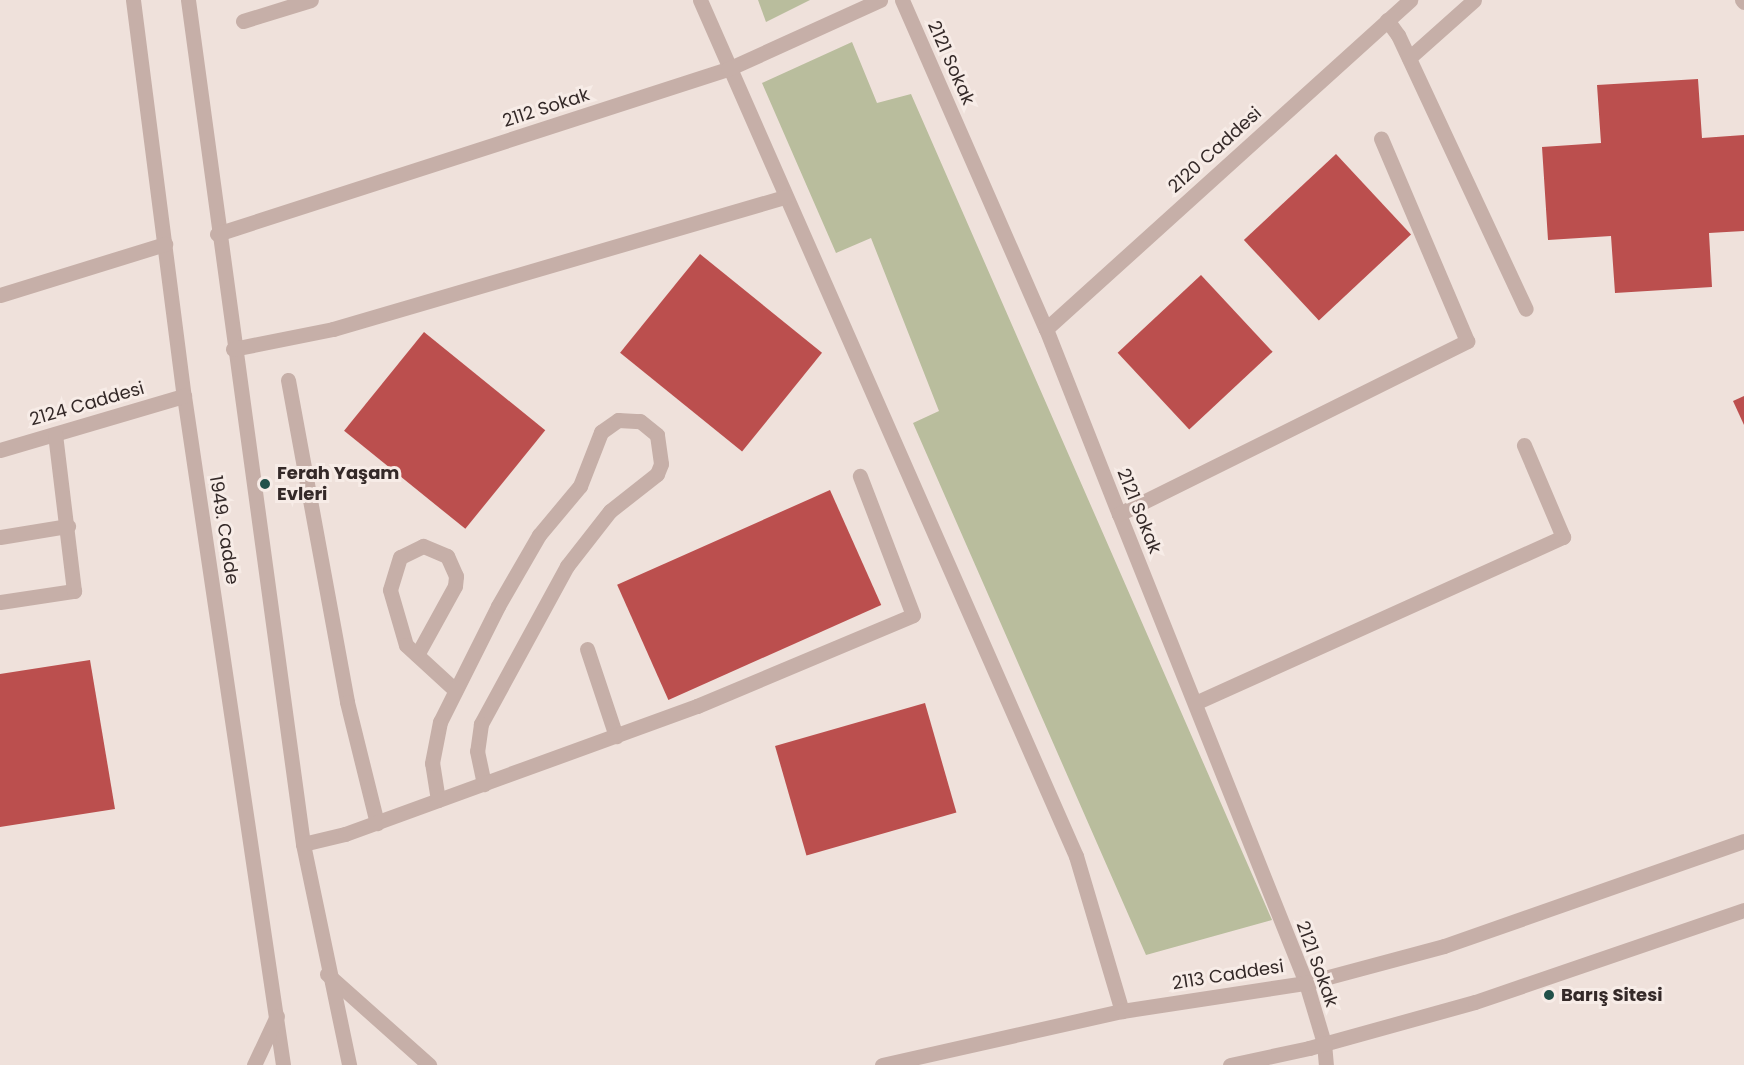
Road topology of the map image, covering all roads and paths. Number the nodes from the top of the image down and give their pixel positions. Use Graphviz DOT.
graph roads {
  1 [pos="133,0"];
  2 [pos="188,0"];
  3 [pos="311,0"];
  4 [pos="700,0"];
  5 [pos="880,0"];
  6 [pos="902,0"];
  7 [pos="1410,0"];
  8 [pos="1474,0"];
  9 [pos="1387,20"];
  10 [pos="243,21"];
  11 [pos="1409,58"];
  12 [pos="728,69"];
  13 [pos="1381,138"];
  14 [pos="784,197"];
  15 [pos="218,234"];
  16 [pos="165,244"];
  17 [pos="0,295"];
  18 [pos="1526,309"];
  19 [pos="1046,329"];
  20 [pos="232,349"];
  21 [pos="288,380"];
  22 [pos="184,396"];
  23 [pos="55,434"];
  24 [pos="1524,445"];
  25 [pos="0,450"];
  26 [pos="860,476"];
  27 [pos="1119,514"];
  28 [pos="68,526"];
  29 [pos="0,537"];
  30 [pos="0,602"];
  31 [pos="587,649"];
  32 [pos="417,655"];
  33 [pos="455,690"];
  34 [pos="1195,703"];
  35 [pos="616,736"];
  36 [pos="484,784"];
  37 [pos="438,801"];
  38 [pos="377,823"];
  39 [pos="1744,841"];
  40 [pos="303,844"];
  41 [pos="1744,910"];
  42 [pos="327,974"];
  43 [pos="1306,983"];
  44 [pos="1122,1011"];
  45 [pos="277,1016"];
  46 [pos="1324,1043"];
  47 [pos="254,1065"];
  48 [pos="283,1065"];
  49 [pos="349,1065"];
  50 [pos="429,1065"];
  51 [pos="882,1065"];
  52 [pos="1230,1065"];
  53 [pos="1326,1065"];
  1 -- 16 [label="street, 1949. Cadde"];
  2 -- 15 [label="street, 1949. Cadde"];
  3 -- 10 [label="street"];
  4 -- 12 [label="street"];
  5 -- 12 [label="street, 2112 Sokak"];
  6 -- 19 [label="street, 2121 Sokak"];
  7 -- 9 [label="street, 2120 Caddesi"];
  8 -- 11 [label="street"];
  9 -- 11 [label="street"];
  9 -- 19 [label="street, 2120 Caddesi"];
  11 -- 18 [label="street"];
  12 -- 14 [label="street"];
  12 -- 15 [label="street, 2112 Sokak"];
  13 -- 27 [label="street"];
  14 -- 20 [label="street"];
  14 -- 44 [label="street"];
  15 -- 20 [label="street, 1949. Cadde"];
  16 -- 17 [label="street"];
  16 -- 22 [label="street, 1949. Cadde"];
  19 -- 27 [label="street, 2121 Sokak"];
  20 -- 40 [label="street, 1949. Cadde"];
  21 -- 38 [label="street"];
  22 -- 23 [label="street, 2124 Caddesi"];
  22 -- 45 [label="street, 1949. Cadde"];
  23 -- 25 [label="street, 2124 Caddesi"];
  23 -- 28 [label="street"];
  24 -- 34 [label="street"];
  26 -- 35 [label="street"];
  27 -- 34 [label="street, 2121 Sokak"];
  28 -- 29 [label="street"];
  28 -- 30 [label="street"];
  31 -- 35 [label="street"];
  32 -- 32 [label="street"];
  32 -- 33 [label="street"];
  33 -- 36 [label="street"];
  33 -- 37 [label="street"];
  34 -- 43 [label="street, 2121 Sokak"];
  35 -- 36 [label="street"];
  36 -- 37 [label="street"];
  37 -- 38 [label="street"];
  38 -- 40 [label="street"];
  39 -- 43 [label="street, 2113 Caddesi"];
  40 -- 42 [label="street, 1949. Cadde"];
  41 -- 46 [label="street"];
  42 -- 49 [label="street, 1949. Cadde"];
  42 -- 50 [label="street"];
  43 -- 44 [label="street, 2113 Caddesi"];
  43 -- 46 [label="street, 2121 Sokak"];
  44 -- 51 [label="street, 2113 Caddesi"];
  45 -- 47 [label="street"];
  45 -- 48 [label="street, 1949. Cadde"];
  46 -- 52 [label="street"];
  46 -- 53 [label="street, 2121 Sokak"];
}
